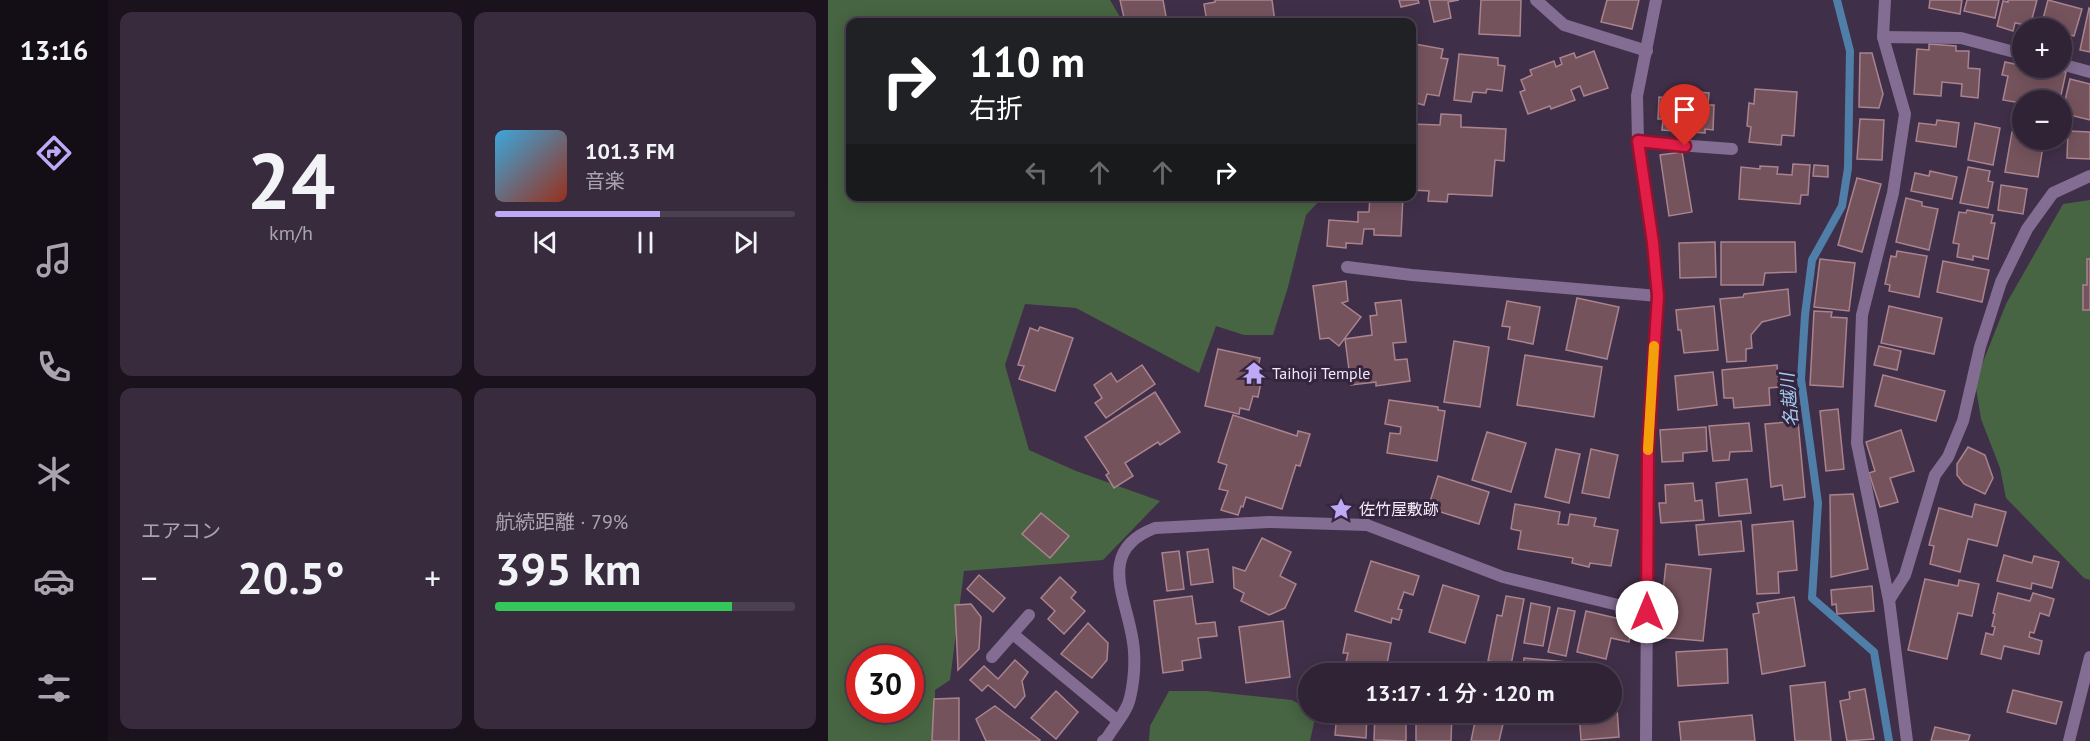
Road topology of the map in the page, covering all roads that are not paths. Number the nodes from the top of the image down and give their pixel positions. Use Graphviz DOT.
graph roads {
  1 [pos="1536,0"];
  2 [pos="1656,0"];
  3 [pos="1885,0"];
  4 [pos="1883,37"];
  5 [pos="1647,51"];
  6 [pos="2012,51"];
  7 [pos="2072,67"];
  8 [pos="2090,72"];
  9 [pos="1638,141"];
  10 [pos="1732,149"];
  11 [pos="2090,176"];
  12 [pos="1347,267"];
  13 [pos="1658,296"];
  14 [pos="1889,600"];
  15 [pos="1647,612"];
  16 [pos="1029,615"];
  17 [pos="1013,634"];
  18 [pos="992,657"];
  19 [pos="2090,657"];
  20 [pos="1118,721"];
  21 [pos="1103,741"];
  22 [pos="1646,741"];
  23 [pos="1907,741"];
  24 [pos="2069,741"];
  1 -- 5 [label="street"];
  2 -- 5 [label="street"];
  3 -- 4 [label="street"];
  4 -- 6 [label="street"];
  4 -- 14 [label="street"];
  5 -- 9 [label="street"];
  7 -- 8 [label="street"];
  9 -- 10 [label="street"];
  9 -- 13 [label="street"];
  11 -- 14 [label="street"];
  12 -- 13 [label="street"];
  13 -- 15 [label="street"];
  14 -- 23 [label="street"];
  15 -- 20 [label="street"];
  15 -- 22 [label="street"];
  16 -- 17 [label="street"];
  17 -- 18 [label="street"];
  17 -- 20 [label="street"];
  19 -- 24 [label="street"];
  20 -- 21 [label="street"];
}
